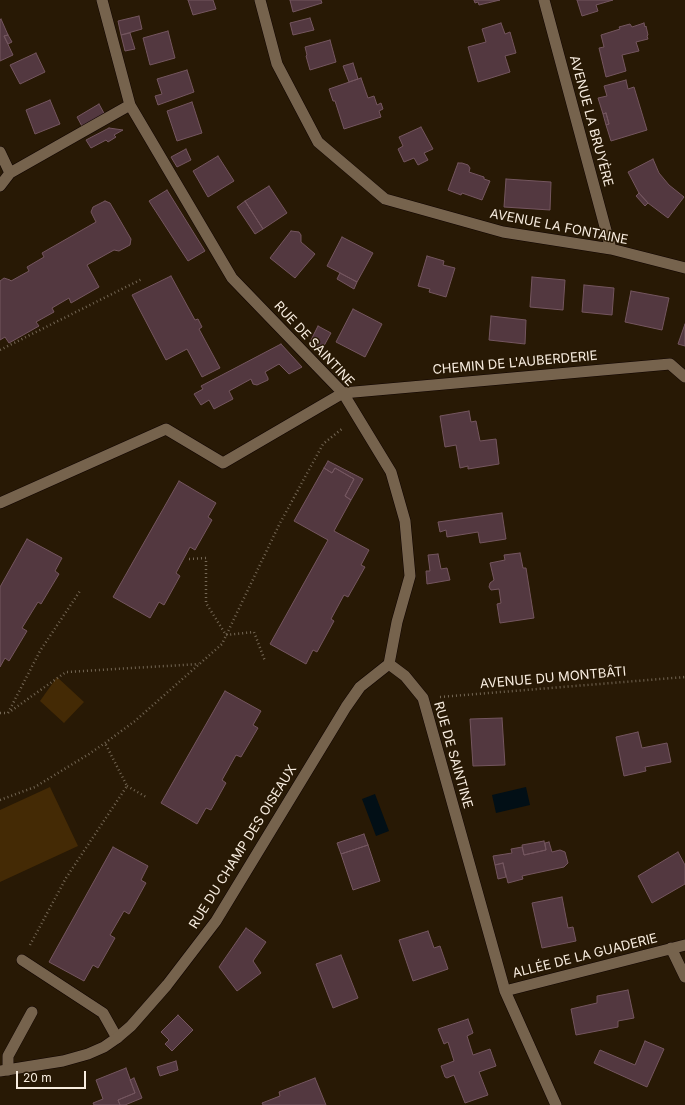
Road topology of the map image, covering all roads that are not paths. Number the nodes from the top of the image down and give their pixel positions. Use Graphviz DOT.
graph roads {
  1 [pos="102,0"];
  2 [pos="260,0"];
  3 [pos="544,0"];
  4 [pos="130,105"];
  5 [pos="0,152"];
  6 [pos="10,173"];
  7 [pos="0,186"];
  8 [pos="611,249"];
  9 [pos="685,268"];
  10 [pos="685,377"];
  11 [pos="343,393"];
  12 [pos="0,503"];
  13 [pos="389,664"];
  14 [pos="685,945"];
  15 [pos="672,948"];
  16 [pos="22,960"];
  17 [pos="685,977"];
  18 [pos="505,991"];
  19 [pos="32,1012"];
  20 [pos="117,1038"];
  21 [pos="4,1070"];
  22 [pos="556,1105"];
  1 -- 4 [label="street, RUE DE SAINTINE"];
  2 -- 8 [label="street, AVENUE LA FONTAINE"];
  3 -- 8 [label="street, AVENUE LA BRUYÈRE"];
  4 -- 6 [label="street"];
  4 -- 11 [label="street, RUE DE SAINTINE"];
  5 -- 6 [label="street"];
  6 -- 7 [label="street"];
  8 -- 9 [label="street, AVENUE LA FONTAINE"];
  10 -- 11 [label="street, CHEMIN DE L'AUBERDERIE"];
  11 -- 12 [label="street"];
  11 -- 13 [label="street, RUE DE SAINTINE"];
  13 -- 18 [label="street, RUE DE SAINTINE"];
  13 -- 20 [label="street, RUE DU CHAMP DES OISEAUX"];
  14 -- 15 [label="street, ALLÉE DE LA GUADERIE"];
  15 -- 17 [label="street, ALLÉE DE LA GUADERIE"];
  15 -- 18 [label="street, ALLÉE DE LA GUADERIE"];
  16 -- 20 [label="street"];
  18 -- 22 [label="street, RUE DE SAINTINE"];
  19 -- 21 [label="street"];
  20 -- 21 [label="street, RUE DU CHAMP DES OISEAUX"];
}
